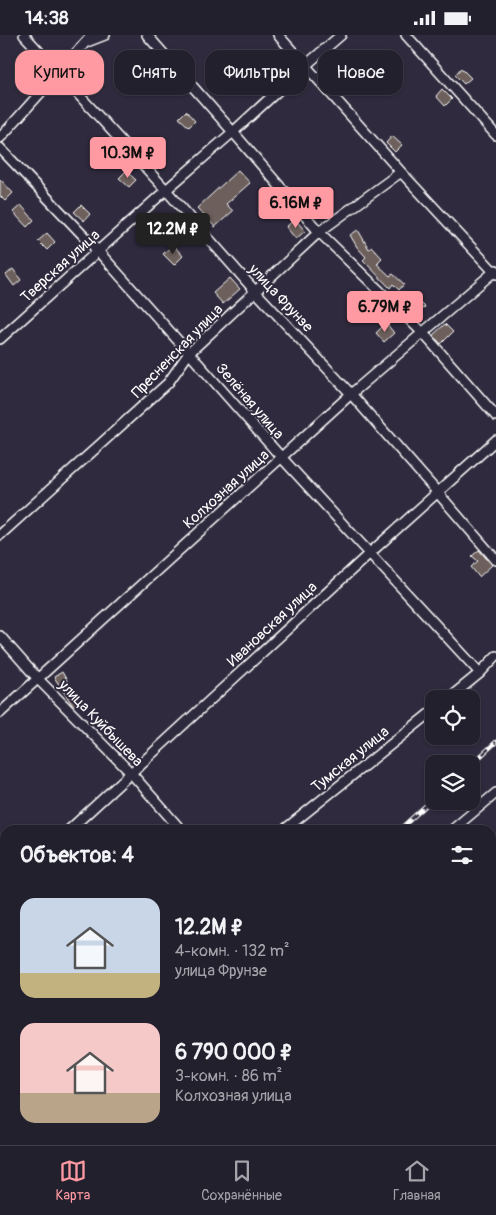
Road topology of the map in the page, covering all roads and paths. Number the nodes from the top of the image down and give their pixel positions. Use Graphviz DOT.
graph roads {
  1 [pos="24,35"];
  2 [pos="92,35"];
  3 [pos="105,35"];
  4 [pos="147,35"];
  5 [pos="278,35"];
  6 [pos="342,35"];
  7 [pos="406,35"];
  8 [pos="84,43"];
  9 [pos="38,50"];
  10 [pos="78,50"];
  11 [pos="291,50"];
  12 [pos="308,63"];
  13 [pos="308,69"];
  14 [pos="39,95"];
  15 [pos="79,95"];
  16 [pos="273,95"];
  17 [pos="233,132"];
  18 [pos="496,135"];
  19 [pos="0,138"];
  20 [pos="0,148"];
  21 [pos="401,171"];
  22 [pos="166,190"];
  23 [pos="319,232"];
  24 [pos="98,251"];
  25 [pos="495,272"];
  26 [pos="256,291"];
  27 [pos="423,333"];
  28 [pos="0,339"];
  29 [pos="190,353"];
  30 [pos="351,394"];
  31 [pos="496,416"];
  32 [pos="496,440"];
  33 [pos="281,457"];
  34 [pos="438,493"];
  35 [pos="0,535"];
  36 [pos="370,553"];
  37 [pos="496,560"];
  38 [pos="0,636"];
  39 [pos="496,656"];
  40 [pos="480,673"];
  41 [pos="38,679"];
  42 [pos="459,690"];
  43 [pos="0,713"];
  44 [pos="425,717"];
  45 [pos="131,773"];
  46 [pos="496,793"];
  47 [pos="74,825"];
  48 [pos="177,825"];
  49 [pos="290,825"];
  50 [pos="458,825"];
  1 -- 9 [label="street, улица Фрунзе"];
  2 -- 8 [label="street"];
  3 -- 8 [label="street"];
  4 -- 17 [label="street"];
  5 -- 11 [label="street"];
  6 -- 12 [label="street, Тверская улица"];
  7 -- 18 [label="street"];
  8 -- 10 [label="street"];
  13 -- 21 [label="street"];
  14 -- 19 [label="street"];
  15 -- 22 [label="street, улица Фрунзе"];
  16 -- 17 [label="street, Тверская улица"];
  17 -- 22 [label="street, Тверская улица"];
  17 -- 23 [label="street"];
  20 -- 24 [label="street, Зелёная улица"];
  21 -- 23 [label="street, Пресненская улица"];
  21 -- 25 [label="street"];
  22 -- 24 [label="street, Тверская улица"];
  22 -- 26 [label="street, улица Фрунзе"];
  23 -- 26 [label="street, Пресненская улица"];
  23 -- 27 [label="street"];
  24 -- 28 [label="street, Тверская улица"];
  24 -- 29 [label="street, Зелёная улица"];
  25 -- 27 [label="street, Колхозная улица"];
  26 -- 29 [label="street, Пресненская улица"];
  26 -- 30 [label="street, улица Фрунзе"];
  27 -- 30 [label="street, Колхозная улица"];
  27 -- 31 [label="street"];
  29 -- 33 [label="street, Зелёная улица"];
  29 -- 35 [label="street, Пресненская улица"];
  30 -- 33 [label="street, Колхозная улица"];
  30 -- 34 [label="street, улица Фрунзе"];
  32 -- 34 [label="street, Ивановская улица"];
  33 -- 36 [label="street, Зелёная улица"];
  33 -- 41 [label="street, Колхозная улица"];
  34 -- 36 [label="street, Ивановская улица"];
  34 -- 37 [label="street, улица Фрунзе"];
  36 -- 40 [label="street, Зелёная улица"];
  36 -- 45 [label="street, Ивановская улица"];
  38 -- 41 [label="street, улица Куйбышева"];
  39 -- 40 [label="street"];
  40 -- 42 [label="street"];
  41 -- 43 [label="street, Колхозная улица"];
  41 -- 45 [label="street, улица Куйбышева"];
  44 -- 49 [label="street, Тумская улица"];
  45 -- 47 [label="street, Ивановская улица"];
  45 -- 48 [label="street, улица Куйбышева"];
  46 -- 50 [label="street"];
}
